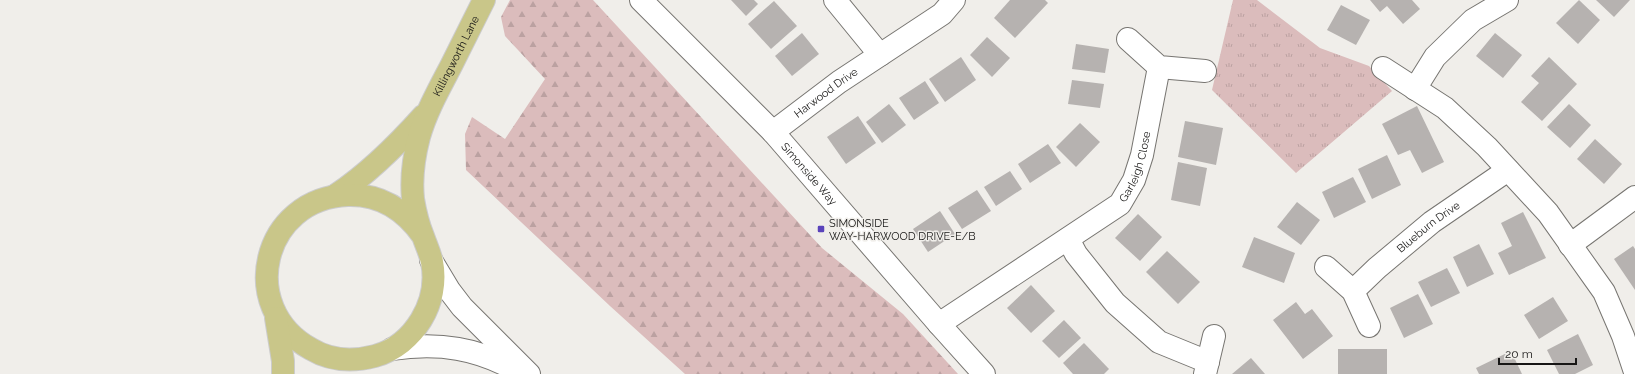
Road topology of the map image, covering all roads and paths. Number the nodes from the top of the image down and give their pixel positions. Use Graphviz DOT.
graph roads {
  1 [pos="484,0"];
  2 [pos="641,0"];
  3 [pos="835,0"];
  4 [pos="954,0"];
  5 [pos="1508,0"];
  6 [pos="1128,39"];
  7 [pos="880,55"];
  8 [pos="1159,67"];
  9 [pos="1383,68"];
  10 [pos="1205,71"];
  11 [pos="1415,89"];
  12 [pos="428,110"];
  13 [pos="773,132"];
  14 [pos="1508,170"];
  15 [pos="336,195"];
  16 [pos="1635,197"];
  17 [pos="423,236"];
  18 [pos="1068,239"];
  19 [pos="1570,245"];
  20 [pos="431,260"];
  21 [pos="1326,267"];
  22 [pos="1353,291"];
  23 [pos="276,314"];
  24 [pos="939,324"];
  25 [pos="1369,326"];
  26 [pos="1214,336"];
  27 [pos="392,349"];
  28 [pos="372,357"];
  29 [pos="1207,368"];
  30 [pos="1635,372"];
  31 [pos="283,374"];
  32 [pos="342,374"];
  33 [pos="522,374"];
  34 [pos="529,374"];
  35 [pos="984,374"];
  1 -- 12 [label="main road, Killingworth Lane"];
  2 -- 13 [label="street, Simonside Way"];
  3 -- 7 [label="street"];
  4 -- 7 [label="street, Harwood Drive"];
  5 -- 11 [label="street"];
  6 -- 8 [label="street"];
  7 -- 13 [label="street, Harwood Drive"];
  8 -- 10 [label="street"];
  8 -- 18 [label="street, Garleigh Close"];
  9 -- 11 [label="street"];
  11 -- 14 [label="street"];
  12 -- 15 [label="main road"];
  12 -- 17 [label="main road"];
  13 -- 24 [label="street, Simonside Way"];
  14 -- 19 [label="street"];
  14 -- 22 [label="street, Blueburn Drive"];
  15 -- 17 [label="main road"];
  15 -- 23 [label="main road"];
  16 -- 19 [label="street"];
  17 -- 20 [label="main road"];
  18 -- 24 [label="street, Garleigh Close"];
  18 -- 29 [label="street"];
  19 -- 30 [label="street"];
  20 -- 27 [label="main road"];
  20 -- 34 [label="street"];
  21 -- 22 [label="street"];
  22 -- 25 [label="street"];
  23 -- 28 [label="main road"];
  23 -- 31 [label="main road"];
  24 -- 35 [label="street, Simonside Way"];
  26 -- 29 [label="street"];
  27 -- 28 [label="main road"];
  27 -- 33 [label="street"];
  28 -- 32 [label="main road"];
}
